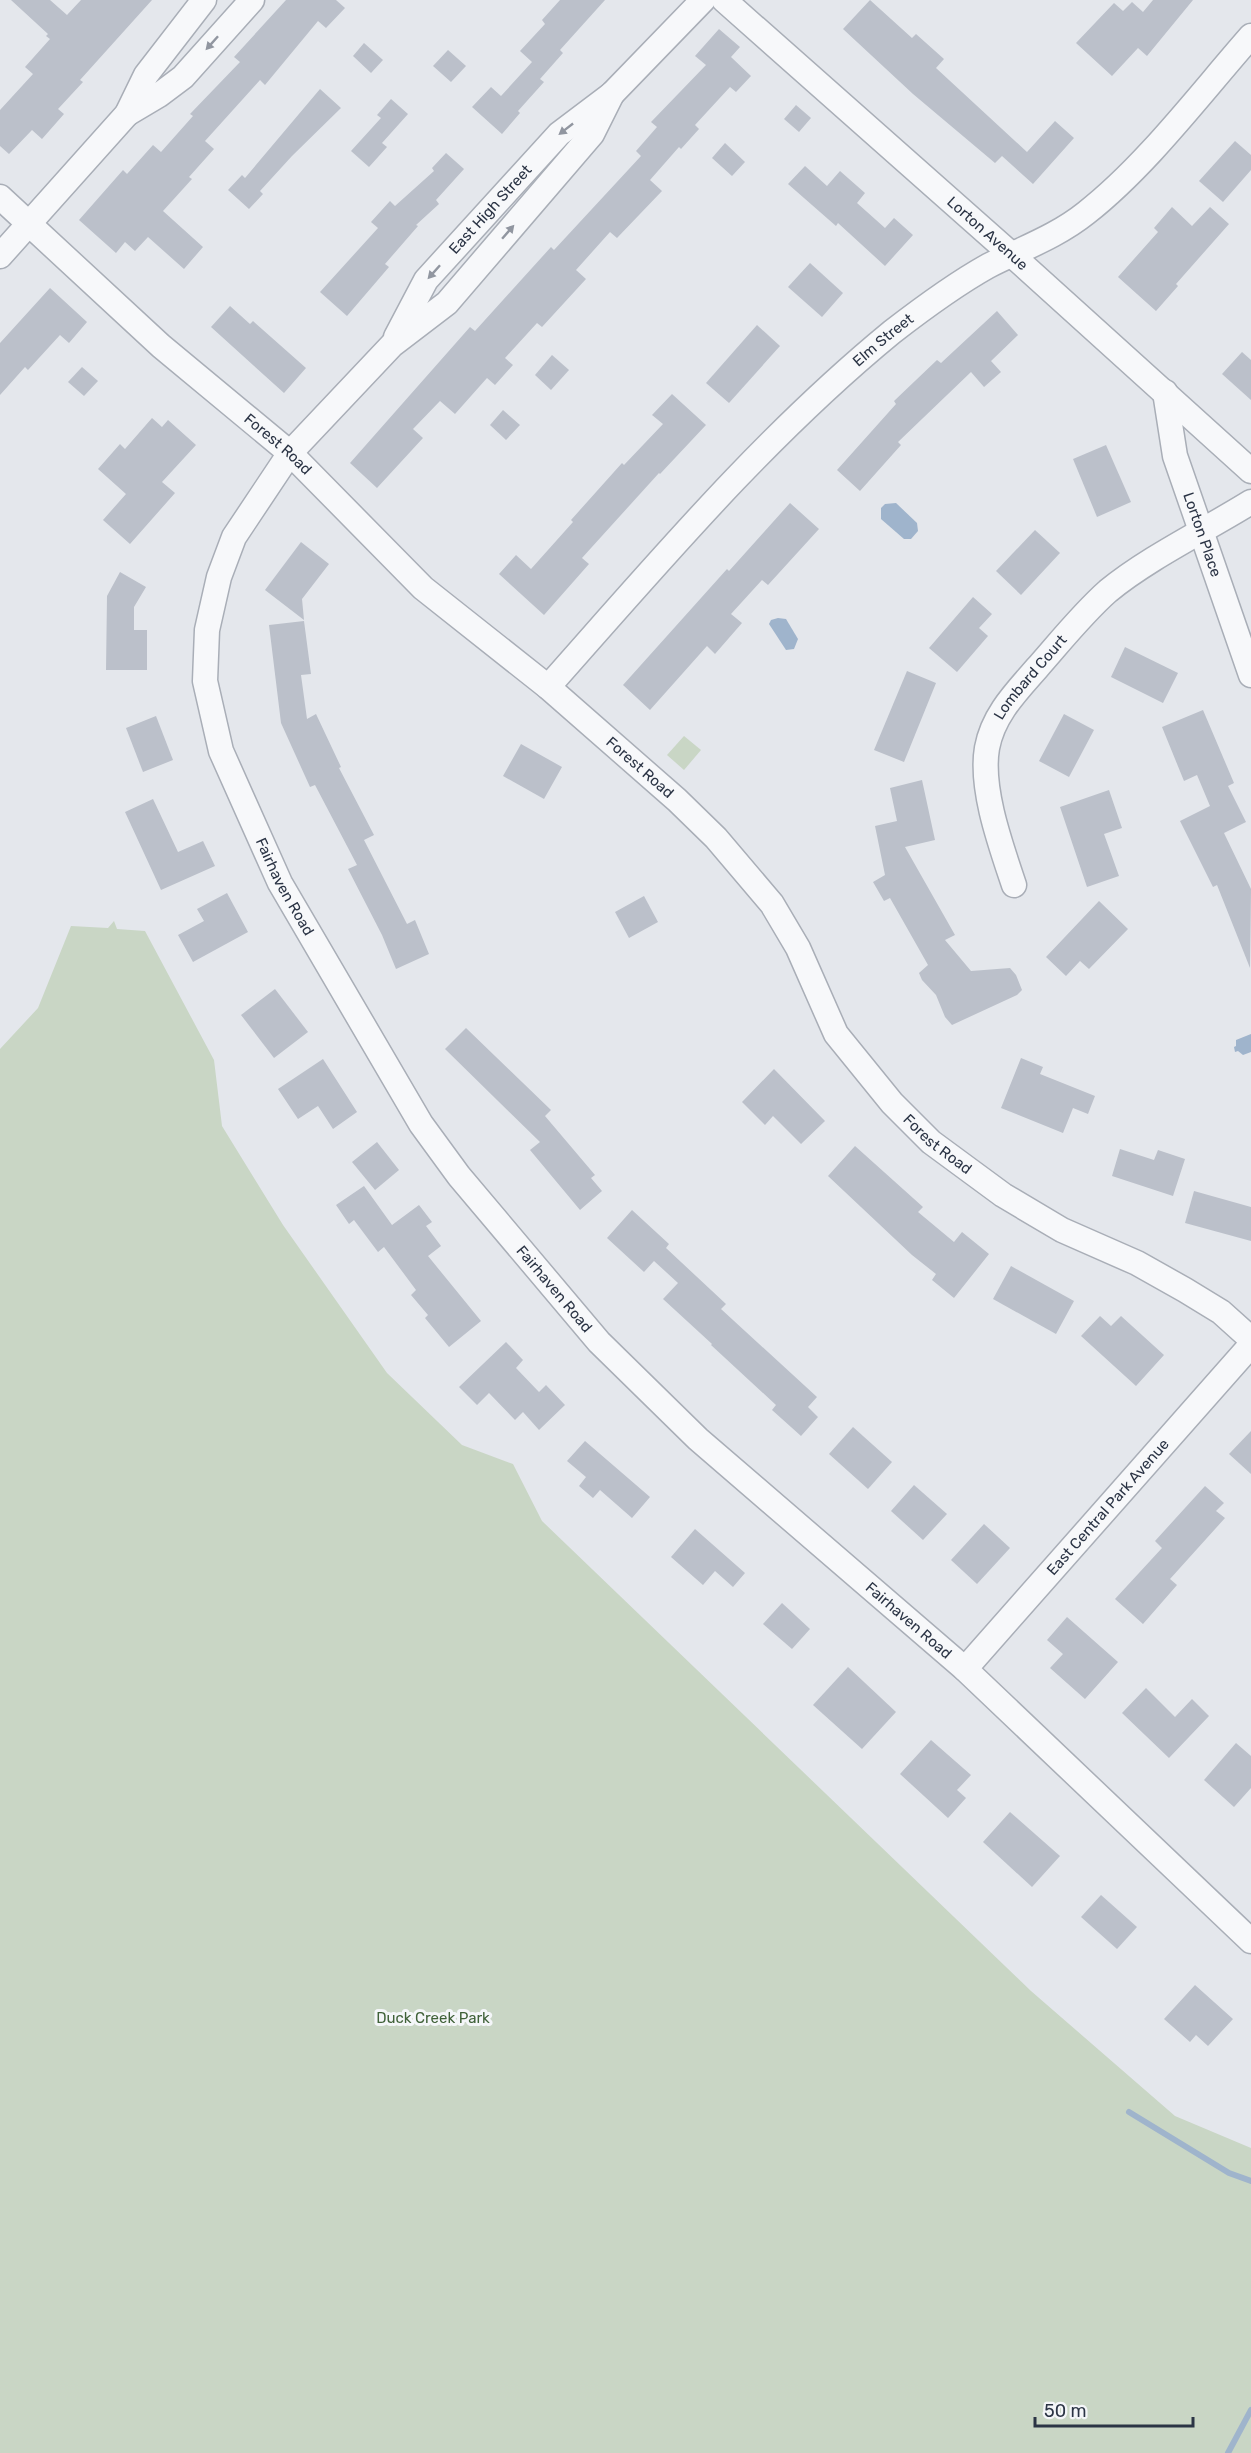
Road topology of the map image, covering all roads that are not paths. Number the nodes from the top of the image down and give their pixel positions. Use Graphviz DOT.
graph roads {
  1 [pos="204,0"];
  2 [pos="252,0"];
  3 [pos="703,0"];
  4 [pos="724,0"];
  5 [pos="1251,36"];
  6 [pos="127,114"];
  7 [pos="0,197"];
  8 [pos="29,224"];
  9 [pos="1012,255"];
  10 [pos="0,256"];
  11 [pos="1165,392"];
  12 [pos="290,453"];
  13 [pos="1251,471"];
  14 [pos="1251,502"];
  15 [pos="1201,532"];
  16 [pos="1251,675"];
  17 [pos="548,687"];
  18 [pos="1014,885"];
  19 [pos="1251,1339"];
  20 [pos="1251,1345"];
  21 [pos="965,1669"];
  22 [pos="1251,1941"];
  1 -- 6 [label="street"];
  2 -- 6 [label="street, one-way"];
  3 -- 12 [label="street, East High Street"];
  4 -- 9 [label="street, Lorton Avenue"];
  5 -- 9 [label="street, Elm Street"];
  6 -- 8 [label="street"];
  7 -- 8 [label="street, Forest Road"];
  8 -- 10 [label="street"];
  8 -- 12 [label="street, Forest Road"];
  9 -- 11 [label="street, Lorton Avenue"];
  9 -- 17 [label="street, Elm Street"];
  11 -- 13 [label="street, Lorton Avenue"];
  11 -- 15 [label="street, Lorton Place"];
  12 -- 17 [label="street, Forest Road"];
  12 -- 21 [label="street, Fairhaven Road"];
  14 -- 15 [label="street, Lombard Court"];
  15 -- 16 [label="street, Lorton Place"];
  15 -- 18 [label="street, Lombard Court"];
  17 -- 19 [label="street, Forest Road"];
  20 -- 21 [label="street, East Central Park Avenue"];
  21 -- 22 [label="street, Fairhaven Road"];
}
